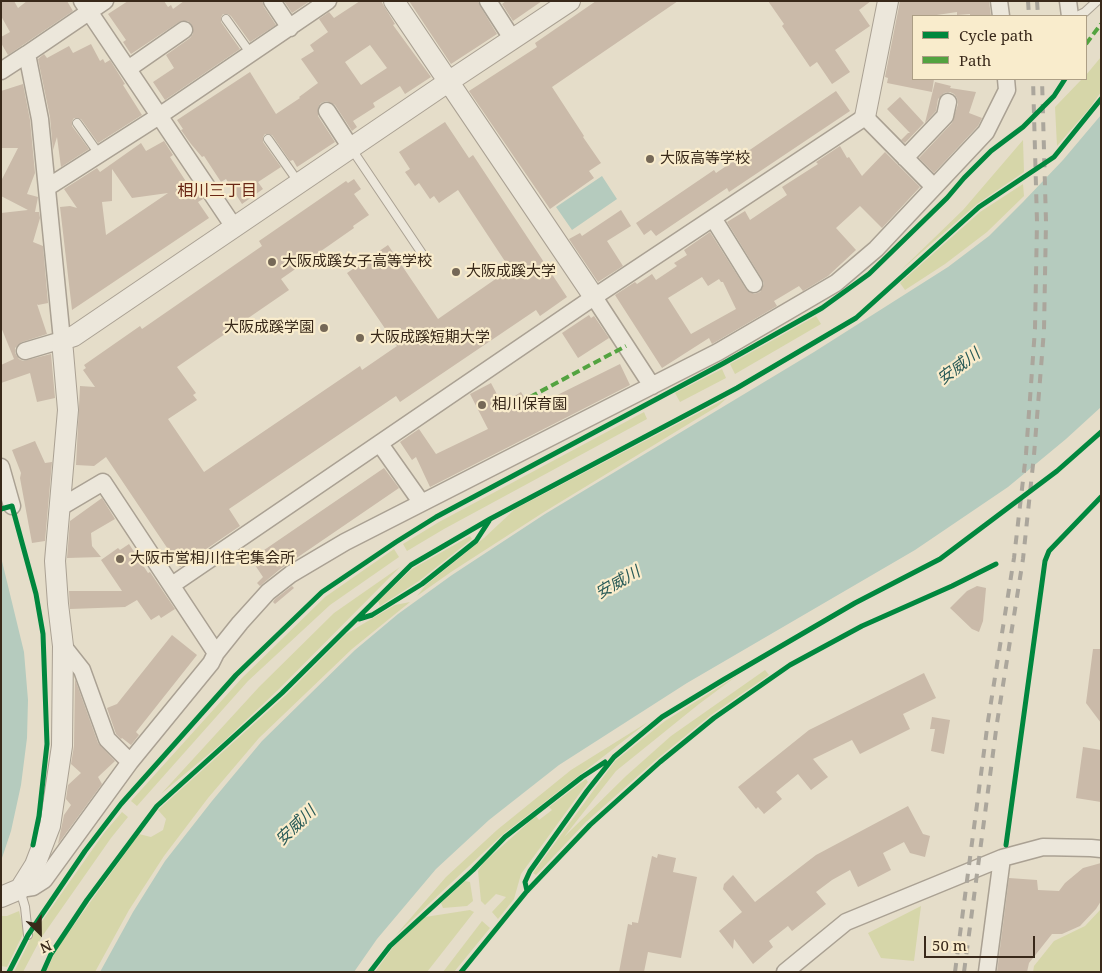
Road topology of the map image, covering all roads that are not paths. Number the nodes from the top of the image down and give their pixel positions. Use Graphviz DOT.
graph roads {
  1 [pos="105,1"];
  2 [pos="272,1"];
  3 [pos="328,1"];
  4 [pos="394,1"];
  5 [pos="488,1"];
  6 [pos="570,1"];
  7 [pos="888,1"];
  8 [pos="999,1"];
  9 [pos="1068,1"];
  10 [pos="1096,1"];
  11 [pos="85,7"];
  12 [pos="1000,15"];
  13 [pos="1070,15"];
  14 [pos="1079,15"];
  15 [pos="226,19"];
  16 [pos="290,28"];
  17 [pos="184,30"];
  18 [pos="513,40"];
  19 [pos="27,54"];
  20 [pos="251,54"];
  21 [pos="128,69"];
  22 [pos="1,71"];
  23 [pos="1006,80"];
  24 [pos="448,82"];
  25 [pos="948,102"];
  26 [pos="327,111"];
  27 [pos="159,116"];
  28 [pos="865,117"];
  29 [pos="77,122"];
  30 [pos="268,139"];
  31 [pos="351,148"];
  32 [pos="99,154"];
  33 [pos="905,158"];
  34 [pos="299,183"];
  35 [pos="48,187"];
  36 [pos="934,187"];
  37 [pos="714,218"];
  38 [pos="234,227"];
  39 [pos="423,255"];
  40 [pos="754,284"];
  41 [pos="594,297"];
  42 [pos="62,340"];
  43 [pos="25,351"];
  44 [pos="652,386"];
  45 [pos="380,444"];
  46 [pos="1,467"];
  47 [pos="421,502"];
  48 [pos="12,506"];
  49 [pos="60,508"];
  50 [pos="172,585"];
  51 [pos="62,646"];
  52 [pos="216,653"];
  53 [pos="130,762"];
  54 [pos="1101,849"];
  55 [pos="1002,858"];
  56 [pos="20,889"];
  57 [pos="1,896"];
  58 [pos="28,935"];
  59 [pos="785,972"];
  60 [pos="987,972"];
  1 -- 11 [label="street"];
  2 -- 16 [label="street"];
  3 -- 16 [label="street"];
  4 -- 24 [label="street"];
  5 -- 18 [label="street"];
  6 -- 18 [label="street"];
  7 -- 28 [label="street"];
  8 -- 12 [label="street"];
  9 -- 13 [label="street"];
  10 -- 14 [label="lane"];
  11 -- 19 [label="street"];
  11 -- 21 [label="street"];
  15 -- 20 [label="lane"];
  16 -- 20 [label="street"];
  17 -- 21 [label="street"];
  18 -- 24 [label="street"];
  19 -- 22 [label="street"];
  19 -- 35 [label="street"];
  20 -- 27 [label="street"];
  21 -- 27 [label="street"];
  23 -- 36 [label="street"];
  24 -- 31 [label="street"];
  24 -- 41 [label="street"];
  25 -- 33 [label="street"];
  26 -- 31 [label="street"];
  27 -- 32 [label="street"];
  27 -- 38 [label="street"];
  28 -- 33 [label="street"];
  28 -- 37 [label="street"];
  29 -- 32 [label="lane"];
  30 -- 34 [label="lane"];
  31 -- 34 [label="street"];
  31 -- 39 [label="lane"];
  32 -- 35 [label="street"];
  33 -- 36 [label="street"];
  34 -- 38 [label="street"];
  35 -- 42 [label="street"];
  36 -- 44 [label="street"];
  37 -- 40 [label="street"];
  37 -- 41 [label="street"];
  38 -- 42 [label="street"];
  41 -- 44 [label="street"];
  41 -- 45 [label="street"];
  42 -- 43 [label="street"];
  42 -- 49 [label="street"];
  44 -- 47 [label="street"];
  45 -- 47 [label="street"];
  45 -- 50 [label="street"];
  46 -- 48 [label="street"];
  47 -- 52 [label="street"];
  49 -- 50 [label="street"];
  49 -- 51 [label="street"];
  50 -- 52 [label="street"];
  51 -- 53 [label="street"];
  51 -- 56 [label="street"];
  52 -- 53 [label="street"];
  53 -- 56 [label="street"];
  54 -- 55 [label="street"];
  55 -- 59 [label="street"];
  55 -- 60 [label="street"];
  56 -- 57 [label="street"];
  56 -- 58 [label="lane"];
}
